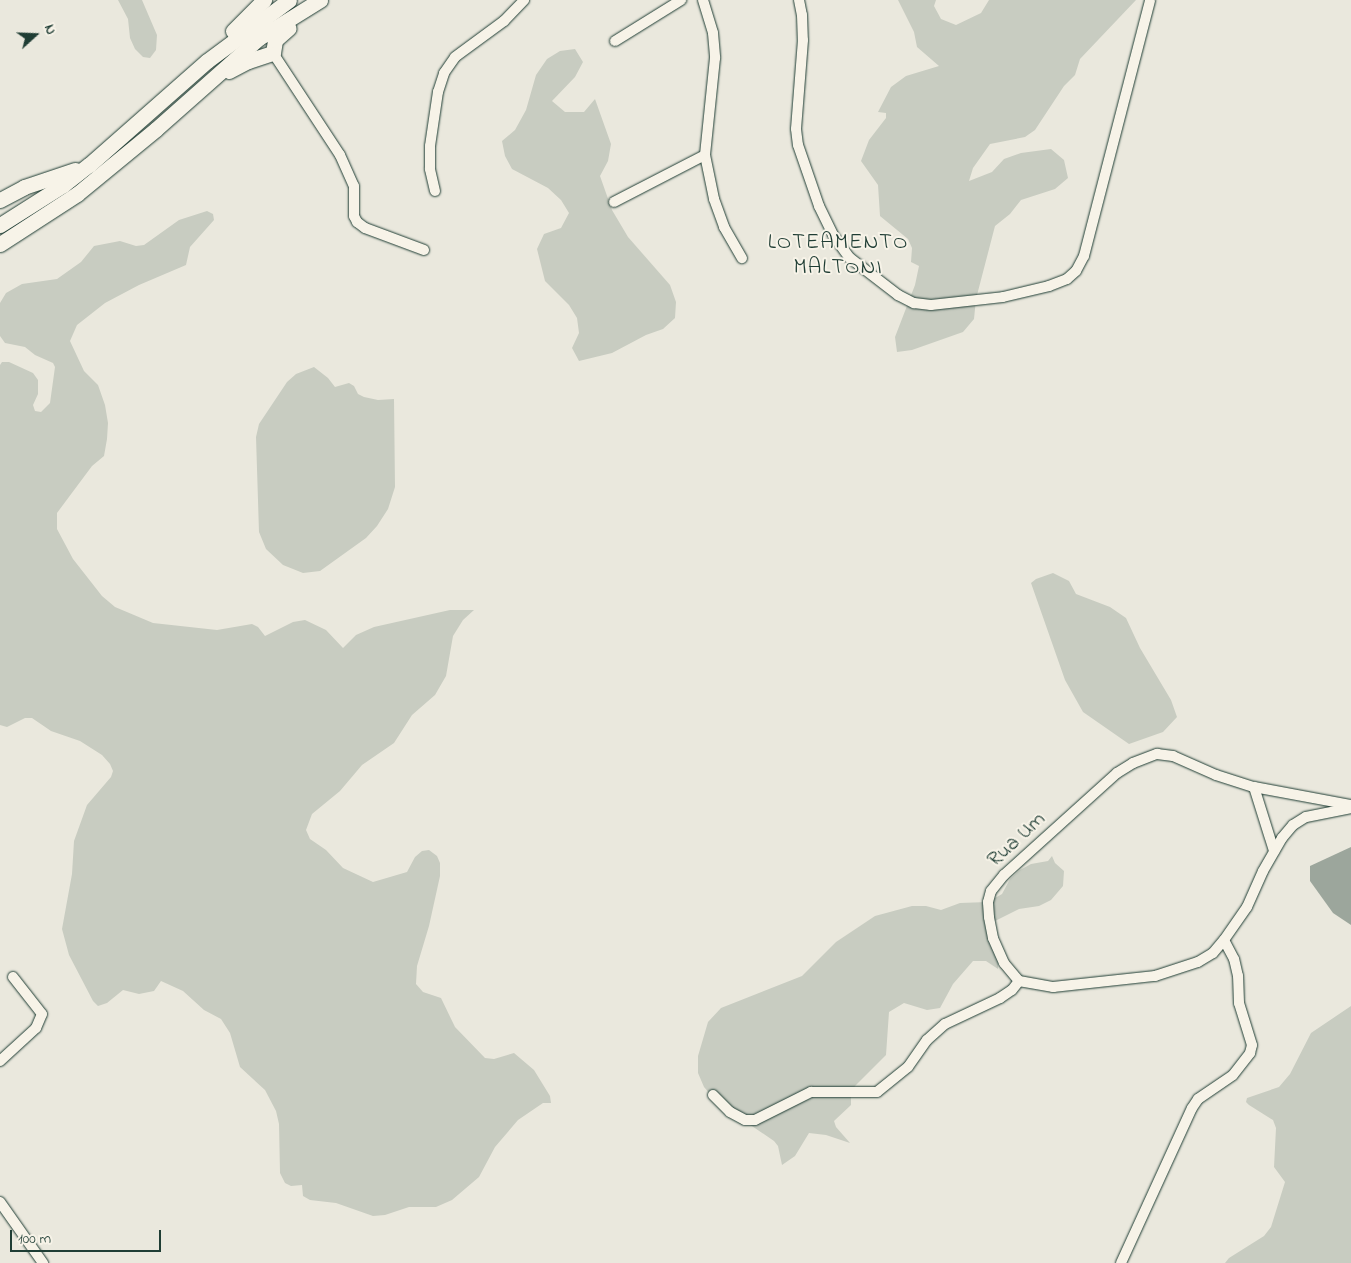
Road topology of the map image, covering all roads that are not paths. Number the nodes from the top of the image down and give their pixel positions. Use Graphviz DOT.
graph roads {
  1 [pos="264,0"];
  2 [pos="289,0"];
  3 [pos="321,0"];
  4 [pos="524,0"];
  5 [pos="681,0"];
  6 [pos="704,0"];
  7 [pos="799,0"];
  8 [pos="1150,0"];
  9 [pos="615,41"];
  10 [pos="273,53"];
  11 [pos="207,61"];
  12 [pos="200,88"];
  13 [pos="705,156"];
  14 [pos="89,165"];
  15 [pos="436,191"];
  16 [pos="0,200"];
  17 [pos="614,202"];
  18 [pos="0,225"];
  19 [pos="0,244"];
  20 [pos="424,250"];
  21 [pos="742,258"];
  22 [pos="1254,787"];
  23 [pos="1351,807"];
  24 [pos="1274,851"];
  25 [pos="1224,940"];
  26 [pos="13,977"];
  27 [pos="1019,981"];
  28 [pos="0,1061"];
  29 [pos="713,1095"];
  30 [pos="0,1202"];
  31 [pos="43,1263"];
  32 [pos="1121,1263"];
  1 -- 11 [label="highway"];
  2 -- 11 [label="highway"];
  3 -- 10 [label="highway"];
  3 -- 12 [label="highway"];
  4 -- 15 [label="street"];
  5 -- 9 [label="street"];
  6 -- 13 [label="street"];
  7 -- 8 [label="street"];
  10 -- 12 [label="highway"];
  10 -- 20 [label="street"];
  11 -- 14 [label="highway"];
  12 -- 19 [label="highway"];
  13 -- 17 [label="street"];
  13 -- 21 [label="street"];
  14 -- 16 [label="highway"];
  14 -- 18 [label="highway"];
  22 -- 23 [label="street, Rua Um"];
  22 -- 24 [label="street"];
  22 -- 27 [label="street, Rua Um"];
  23 -- 24 [label="street"];
  24 -- 25 [label="street"];
  25 -- 27 [label="street"];
  25 -- 32 [label="street"];
  26 -- 28 [label="street"];
  27 -- 29 [label="street"];
  30 -- 31 [label="street"];
}
